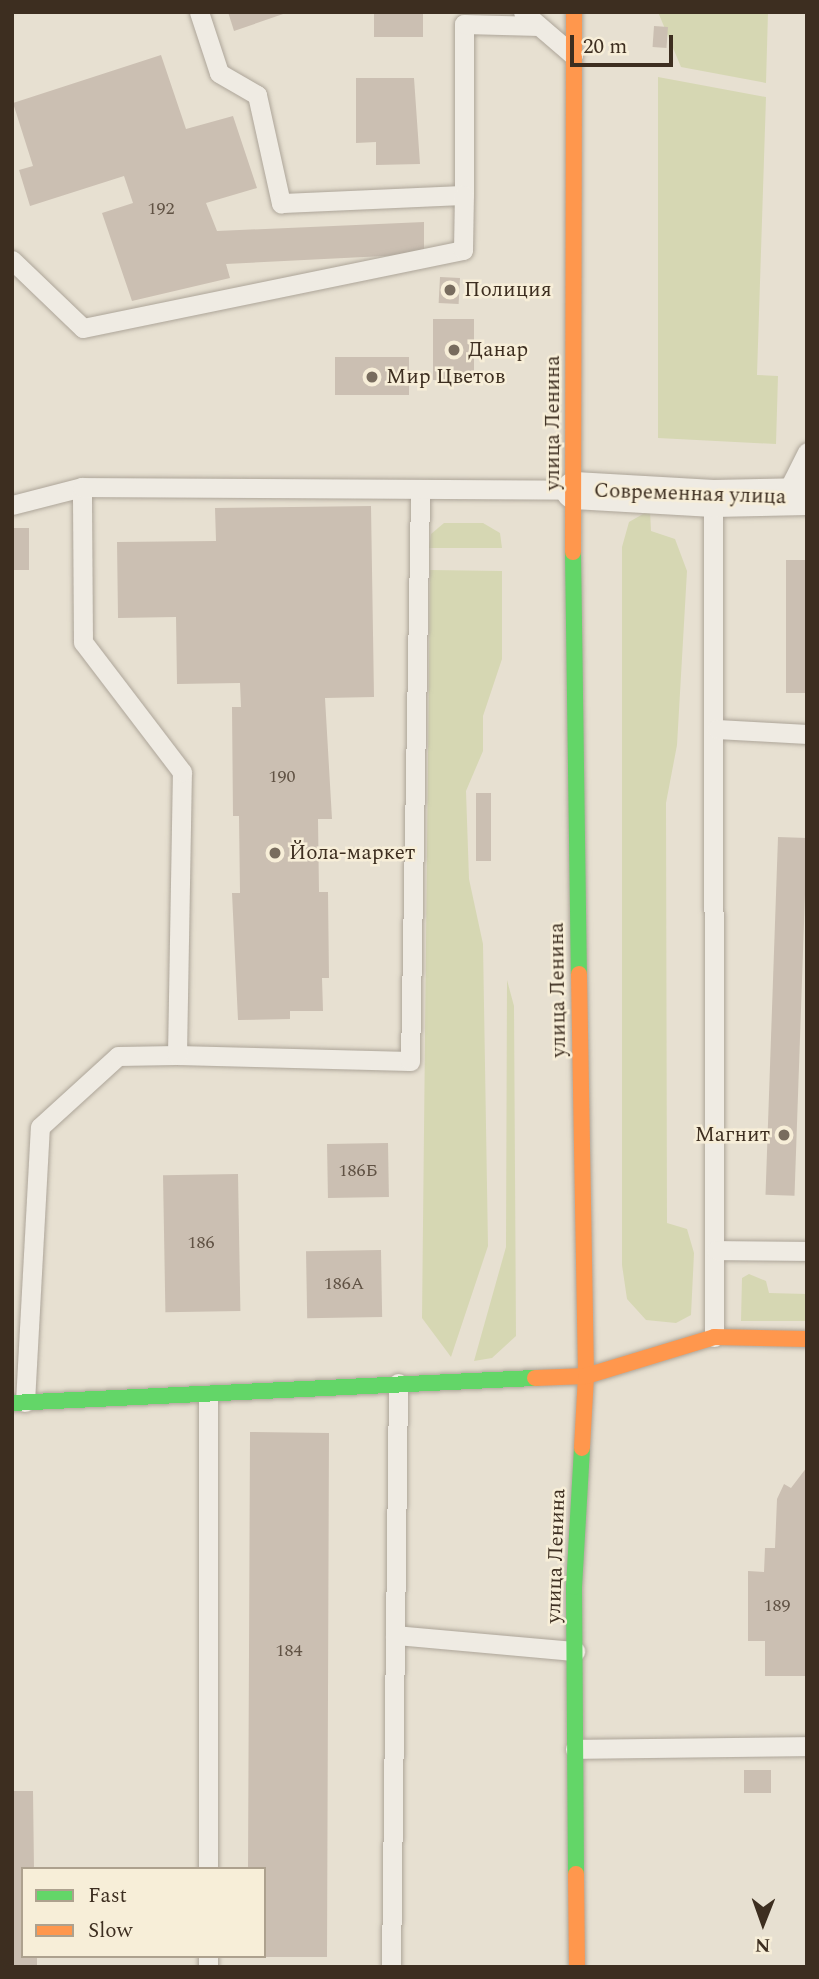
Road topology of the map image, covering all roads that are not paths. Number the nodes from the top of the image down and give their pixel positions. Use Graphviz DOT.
graph roads {
  1 [pos="199,12"];
  2 [pos="523,12"];
  3 [pos="574,12"];
  4 [pos="539,26"];
  5 [pos="574,56"];
  6 [pos="464,195"];
  7 [pos="12,260"];
  8 [pos="807,452"];
  9 [pos="82,487"];
  10 [pos="574,490"];
  11 [pos="420,491"];
  12 [pos="796,496"];
  13 [pos="713,498"];
  14 [pos="12,505"];
  15 [pos="717,729"];
  16 [pos="807,734"];
  17 [pos="177,1055"];
  18 [pos="716,1250"];
  19 [pos="807,1251"];
  20 [pos="714,1337"];
  21 [pos="807,1339"];
  22 [pos="586,1376"];
  23 [pos="398,1383"];
  24 [pos="208,1395"];
  25 [pos="19,1402"];
  26 [pos="395,1635"];
  27 [pos="575,1651"];
  28 [pos="807,1746"];
  29 [pos="575,1749"];
  30 [pos="208,1867"];
  31 [pos="391,1967"];
  32 [pos="577,1967"];
  1 -- 6 [label="lane"];
  2 -- 4 [label="lane"];
  3 -- 5 [label="main road, улица Ленина"];
  4 -- 5 [label="lane"];
  4 -- 6 [label="lane"];
  5 -- 10 [label="main road, улица Ленина"];
  6 -- 7 [label="lane"];
  8 -- 12 [label="lane"];
  9 -- 11 [label="lane"];
  9 -- 14 [label="lane"];
  9 -- 17 [label="lane"];
  10 -- 11 [label="lane"];
  10 -- 13 [label="street, Современная улица"];
  10 -- 22 [label="main road, улица Ленина"];
  11 -- 17 [label="lane"];
  12 -- 13 [label="street, Современная улица"];
  13 -- 15 [label="lane"];
  15 -- 16 [label="lane"];
  15 -- 18 [label="lane"];
  17 -- 25 [label="lane"];
  18 -- 19 [label="lane"];
  18 -- 20 [label="lane"];
  20 -- 21 [label="main road"];
  20 -- 22 [label="main road"];
  22 -- 23 [label="main road"];
  22 -- 27 [label="main road, улица Ленина"];
  23 -- 24 [label="main road"];
  23 -- 26 [label="lane"];
  24 -- 25 [label="main road"];
  24 -- 30 [label="lane"];
  26 -- 27 [label="lane"];
  26 -- 31 [label="lane"];
  27 -- 29 [label="main road, улица Ленина"];
  28 -- 29 [label="lane"];
  29 -- 32 [label="main road, улица Ленина"];
}
